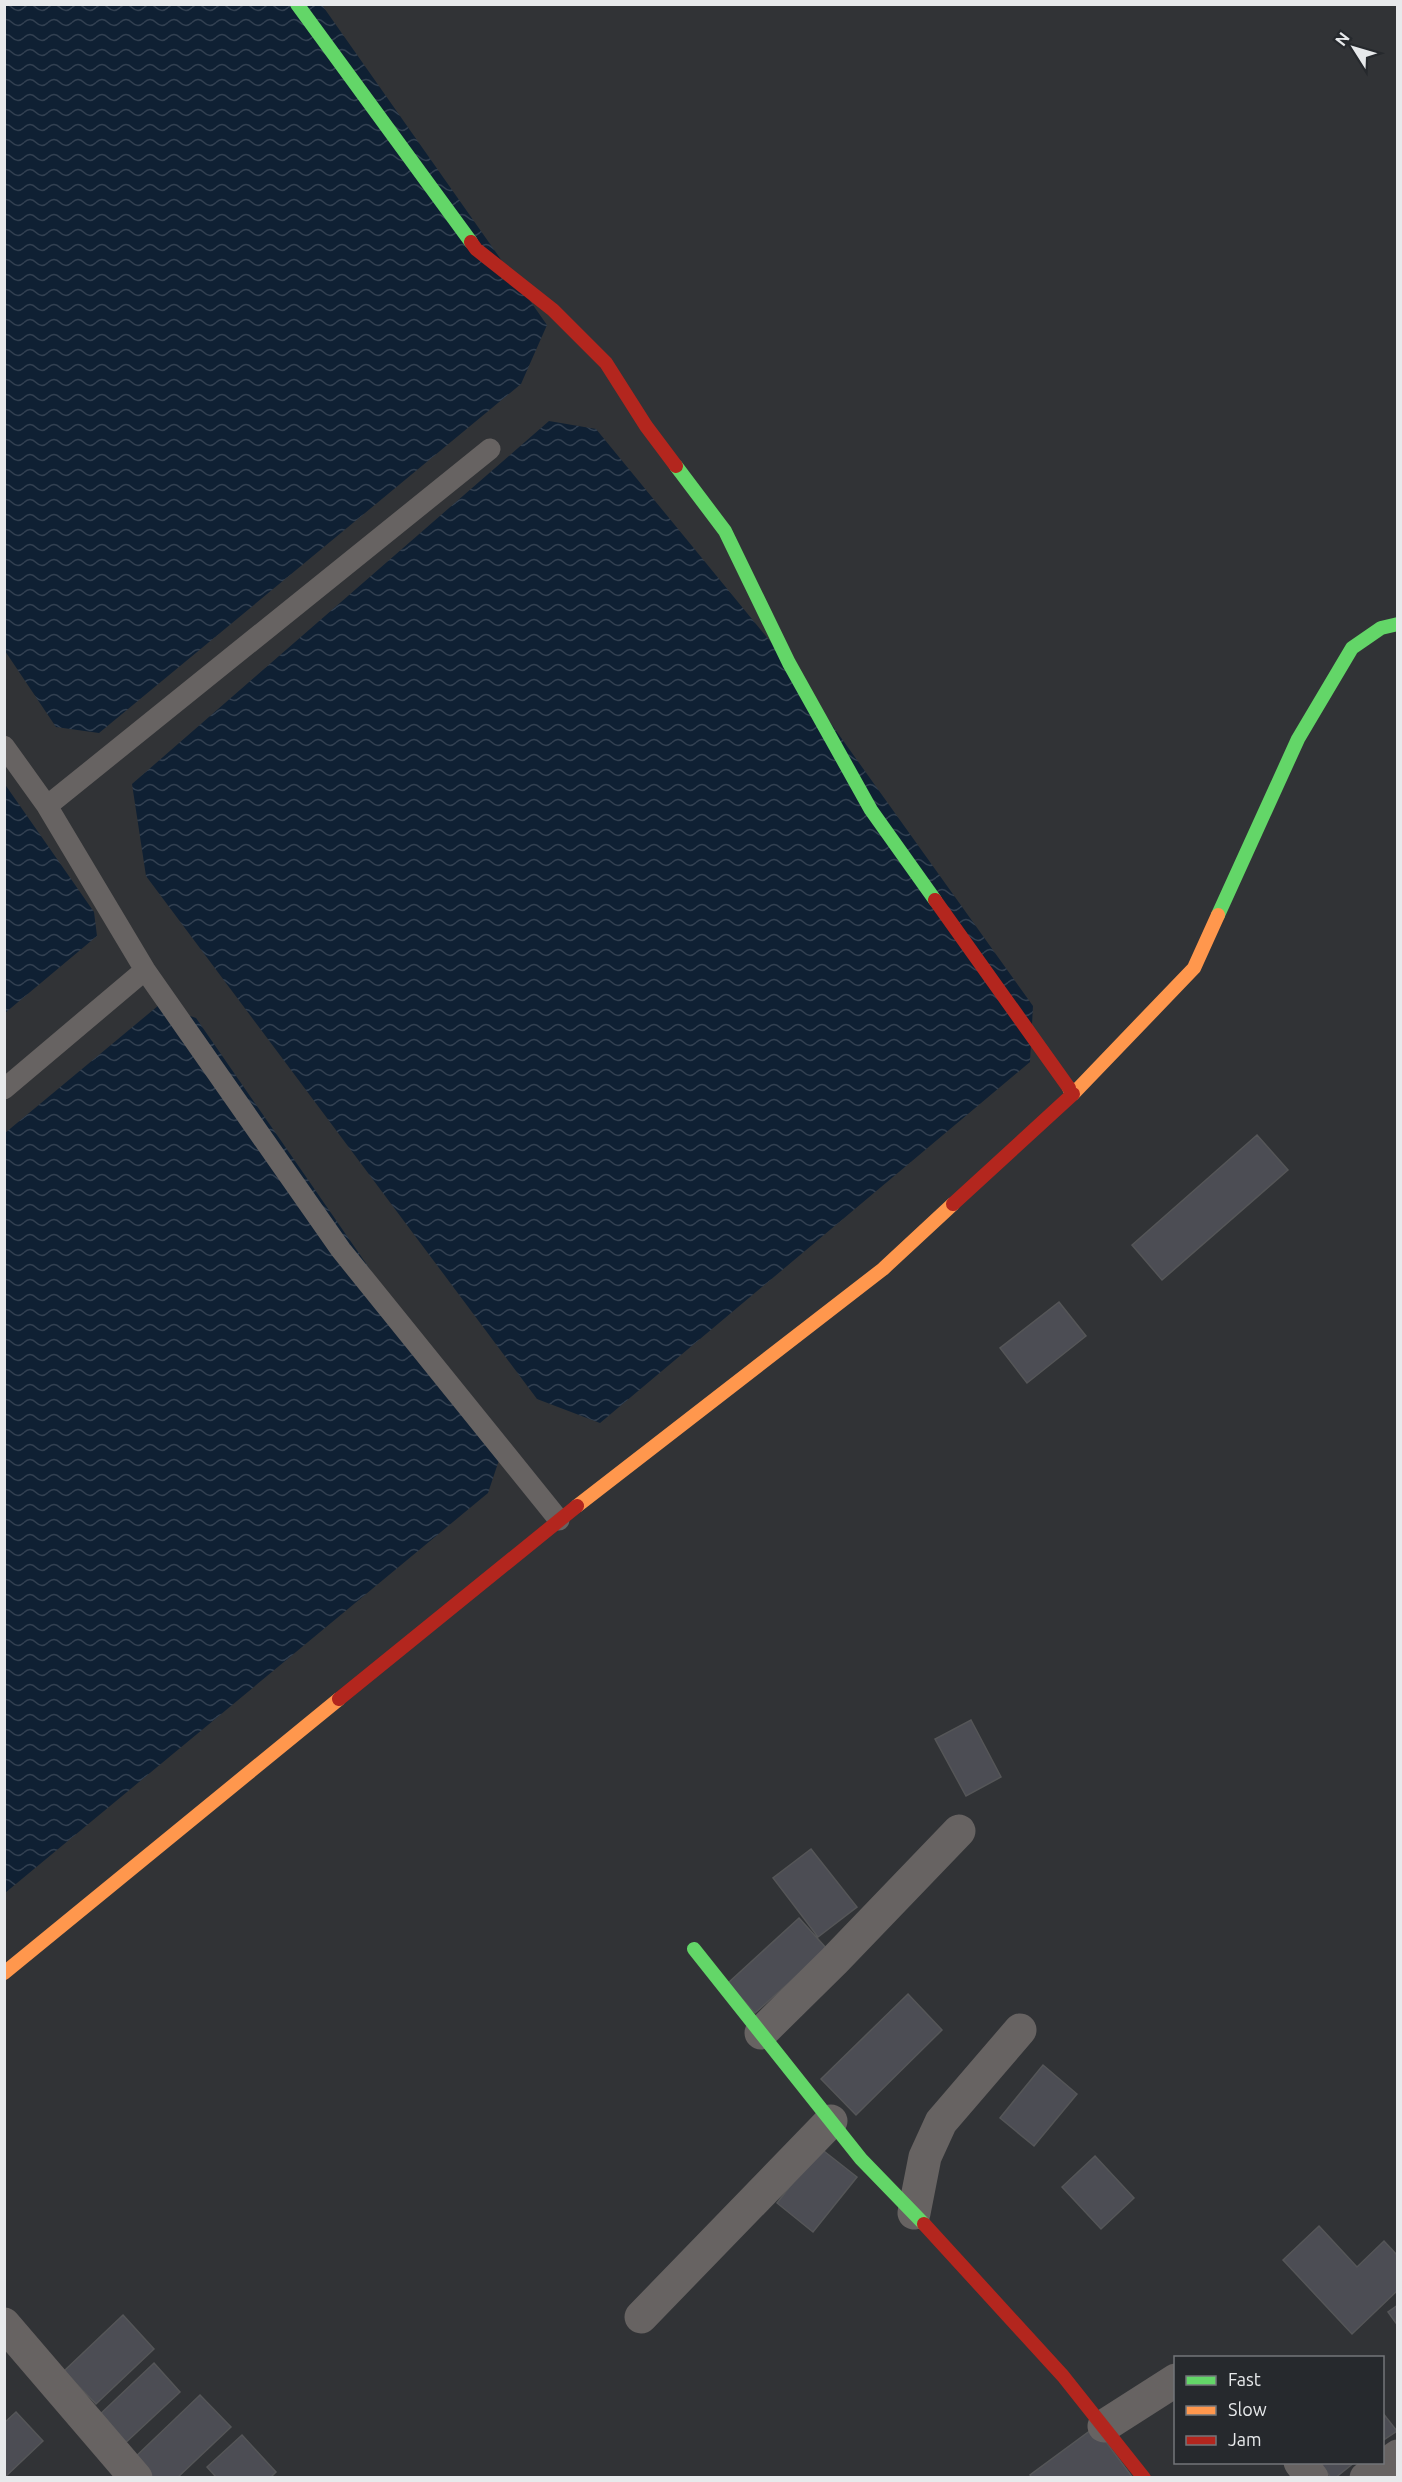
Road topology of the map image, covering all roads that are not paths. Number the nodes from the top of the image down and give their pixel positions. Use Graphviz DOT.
graph roads {
  1 [pos="297,4"];
  2 [pos="490,449"];
  3 [pos="1398,624"];
  4 [pos="4,746"];
  5 [pos="47,806"];
  6 [pos="145,970"];
  7 [pos="4,1089"];
  8 [pos="1072,1094"];
  9 [pos="559,1520"];
  10 [pos="959,1831"];
  11 [pos="694,1950"];
  12 [pos="4,1973"];
  13 [pos="1020,2030"];
  14 [pos="761,2033"];
  15 [pos="831,2121"];
  16 [pos="914,2213"];
  17 [pos="641,2317"];
  18 [pos="4,2324"];
  19 [pos="1174,2381"];
  20 [pos="1104,2426"];
  21 [pos="1398,2456"];
  22 [pos="1301,2464"];
  23 [pos="136,2478"];
  24 [pos="1144,2478"];
  25 [pos="1312,2478"];
  26 [pos="1366,2478"];
  1 -- 8 [label="street"];
  2 -- 5 [label="lane"];
  3 -- 8 [label="street"];
  4 -- 5 [label="lane"];
  5 -- 6 [label="lane"];
  6 -- 7 [label="lane"];
  6 -- 9 [label="lane"];
  8 -- 9 [label="street"];
  9 -- 12 [label="street"];
  10 -- 14 [label="street"];
  11 -- 14 [label="street"];
  13 -- 16 [label="street"];
  14 -- 15 [label="street"];
  15 -- 16 [label="street"];
  15 -- 17 [label="street"];
  16 -- 20 [label="street"];
  18 -- 23 [label="street"];
  19 -- 20 [label="street"];
  20 -- 24 [label="street"];
  21 -- 26 [label="street"];
  22 -- 25 [label="street"];
}
